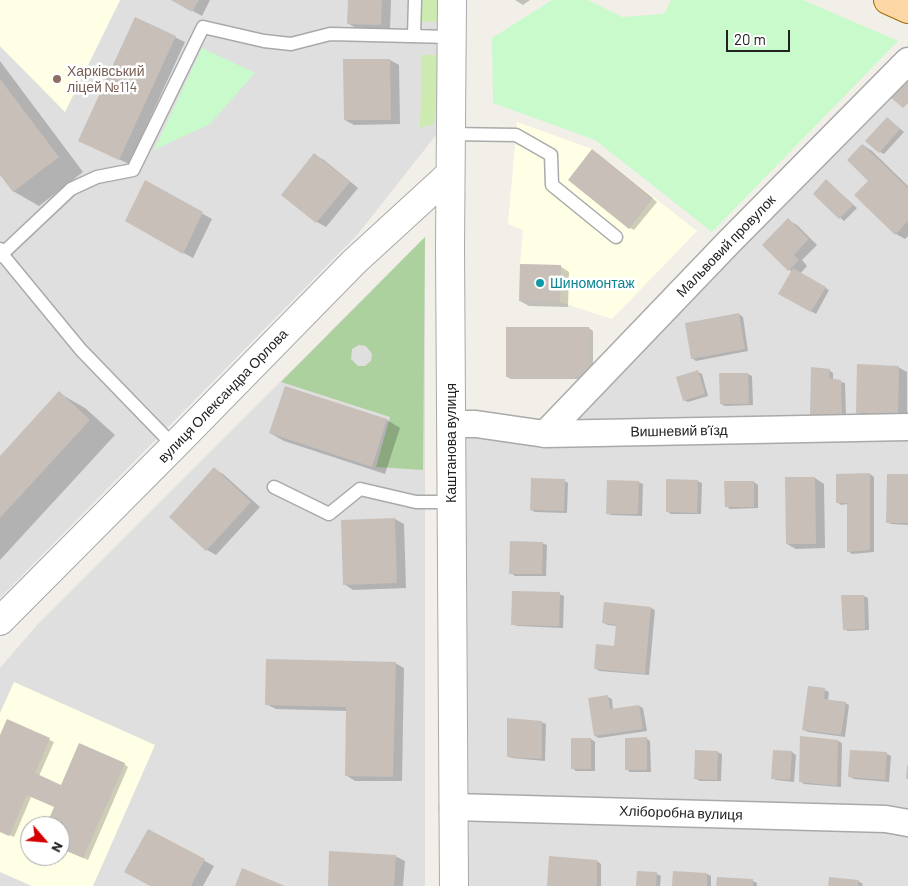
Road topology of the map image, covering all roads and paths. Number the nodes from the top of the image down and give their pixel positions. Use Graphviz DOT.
graph roads {
  1 [pos="415,0"];
  2 [pos="452,0"];
  3 [pos="888,0"];
  4 [pos="908,9"];
  5 [pos="414,36"];
  6 [pos="452,37"];
  7 [pos="908,60"];
  8 [pos="450,134"];
  9 [pos="450,174"];
  10 [pos="616,237"];
  11 [pos="1,253"];
  12 [pos="451,424"];
  13 [pos="908,427"];
  14 [pos="545,434"];
  15 [pos="174,446"];
  16 [pos="274,487"];
  17 [pos="452,502"];
  18 [pos="0,620"];
  19 [pos="453,807"];
  20 [pos="908,823"];
  21 [pos="454,886"];
  1 -- 5 [label="lane"];
  2 -- 6 [label="street, Каштанова вулиця"];
  3 -- 4 [label="main road"];
  5 -- 6 [label="lane"];
  5 -- 11 [label="lane"];
  6 -- 8 [label="street, Каштанова вулиця"];
  7 -- 14 [label="street, Мальвовий провулок"];
  8 -- 9 [label="street, Каштанова вулиця"];
  8 -- 10 [label="lane"];
  9 -- 12 [label="street, Каштанова вулиця"];
  9 -- 15 [label="street, вулиця Олександра Орлова"];
  11 -- 15 [label="lane"];
  12 -- 14 [label="street, Вишневий в’їзд"];
  12 -- 17 [label="street, Каштанова вулиця"];
  13 -- 14 [label="street, Вишневий в’їзд"];
  15 -- 18 [label="street, вулиця Олександра Орлова"];
  16 -- 17 [label="lane"];
  17 -- 19 [label="street, Каштанова вулиця"];
  19 -- 20 [label="street, Хліборобна вулиця"];
  19 -- 21 [label="street, Каштанова вулиця"];
}
